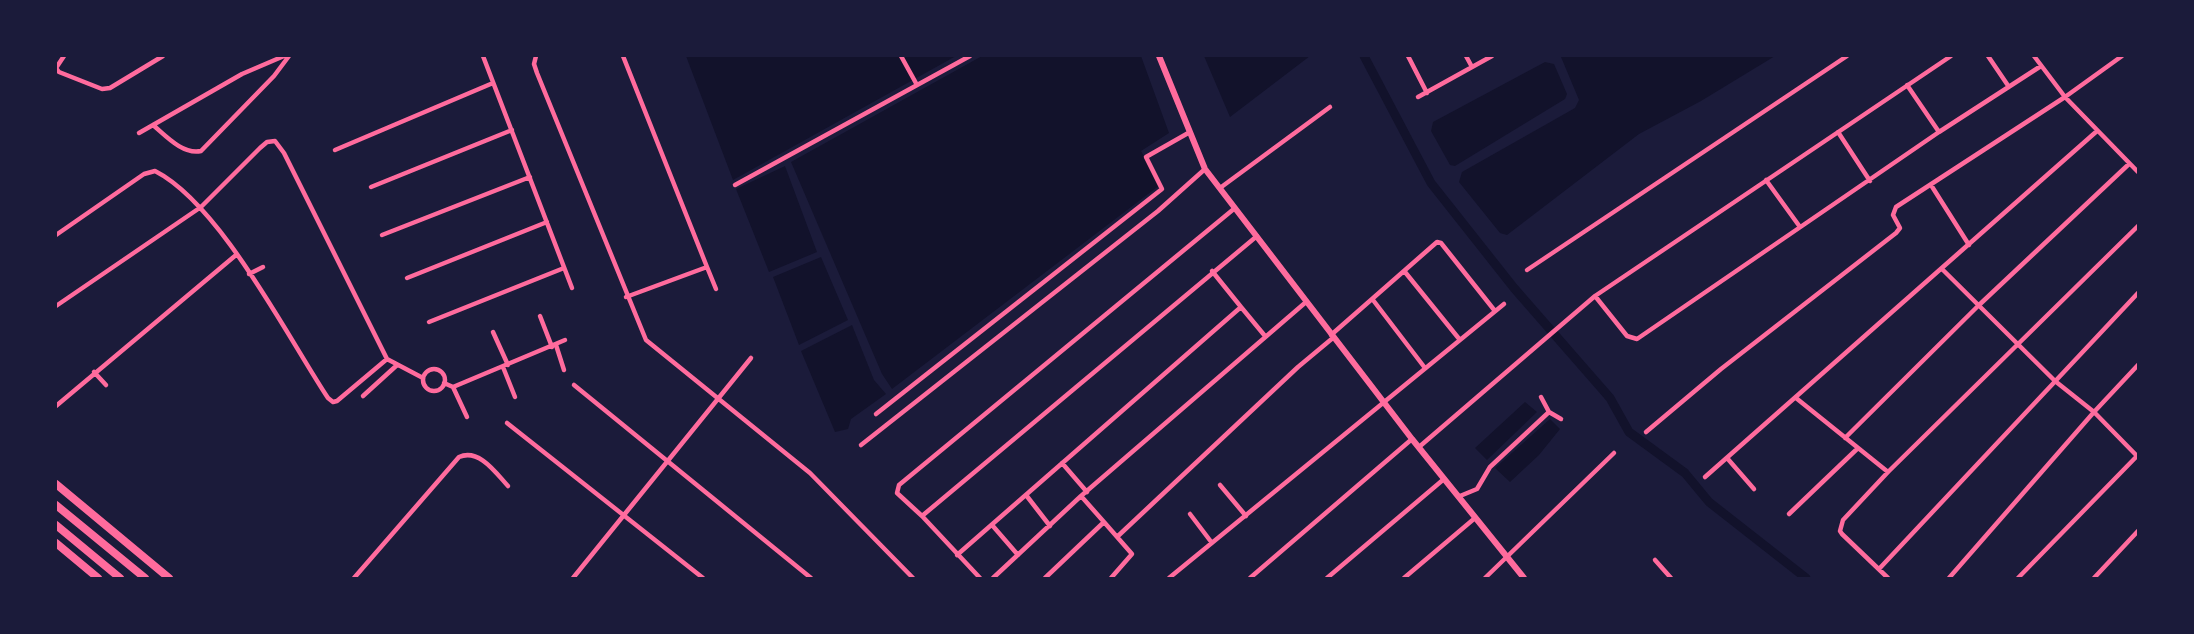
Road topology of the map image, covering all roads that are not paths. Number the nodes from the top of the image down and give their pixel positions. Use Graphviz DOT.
graph roads {
  1 [pos="64,56"];
  2 [pos="163,56"];
  3 [pos="284,56"];
  4 [pos="289,56"];
  5 [pos="483,56"];
  6 [pos="536,56"];
  7 [pos="623,56"];
  8 [pos="901,56"];
  9 [pos="970,56"];
  10 [pos="1159,56"];
  11 [pos="1408,56"];
  12 [pos="1466,56"];
  13 [pos="1492,56"];
  14 [pos="1847,56"];
  15 [pos="1951,56"];
  16 [pos="1988,56"];
  17 [pos="2034,56"];
  18 [pos="2120,56"];
  19 [pos="2041,66"];
  20 [pos="1472,67"];
  21 [pos="494,83"];
  22 [pos="917,85"];
  23 [pos="1907,85"];
  24 [pos="2009,87"];
  25 [pos="1427,93"];
  26 [pos="2065,97"];
  27 [pos="1418,98"];
  28 [pos="1330,107"];
  29 [pos="153,125"];
  30 [pos="512,130"];
  31 [pos="2097,131"];
  32 [pos="1190,132"];
  33 [pos="1838,132"];
  34 [pos="1940,132"];
  35 [pos="139,133"];
  36 [pos="335,150"];
  37 [pos="2129,164"];
  38 [pos="1205,169"];
  39 [pos="2139,172"];
  40 [pos="530,177"];
  41 [pos="1766,180"];
  42 [pos="1870,181"];
  43 [pos="735,185"];
  44 [pos="1931,185"];
  45 [pos="371,187"];
  46 [pos="1220,188"];
  47 [pos="201,207"];
  48 [pos="1235,208"];
  49 [pos="547,222"];
  50 [pos="2139,226"];
  51 [pos="1800,227"];
  52 [pos="56,235"];
  53 [pos="382,235"];
  54 [pos="1257,236"];
  55 [pos="1969,245"];
  56 [pos="236,255"];
  57 [pos="263,267"];
  58 [pos="707,267"];
  59 [pos="564,268"];
  60 [pos="1942,269"];
  61 [pos="1527,270"];
  62 [pos="1212,271"];
  63 [pos="1405,272"];
  64 [pos="249,274"];
  65 [pos="406,278"];
  66 [pos="572,288"];
  67 [pos="716,289"];
  68 [pos="2139,292"];
  69 [pos="1595,296"];
  70 [pos="626,297"];
  71 [pos="1373,300"];
  72 [pos="1306,302"];
  73 [pos="1504,304"];
  74 [pos="56,306"];
  75 [pos="1978,306"];
  76 [pos="1241,307"];
  77 [pos="1495,311"];
  78 [pos="540,316"];
  79 [pos="429,322"];
  80 [pos="493,332"];
  81 [pos="1265,336"];
  82 [pos="1333,336"];
  83 [pos="565,340"];
  84 [pos="1460,340"];
  85 [pos="2019,343"];
  86 [pos="554,346"];
  87 [pos="751,358"];
  88 [pos="387,359"];
  89 [pos="2139,365"];
  90 [pos="396,366"];
  91 [pos="505,366"];
  92 [pos="1425,368"];
  93 [pos="564,370"];
  94 [pos="94,372"];
  95 [pos="423,378"];
  96 [pos="2055,381"];
  97 [pos="444,383"];
  98 [pos="106,385"];
  99 [pos="573,385"];
  100 [pos="453,387"];
  101 [pos="363,396"];
  102 [pos="515,397"];
  103 [pos="1541,397"];
  104 [pos="718,398"];
  105 [pos="1796,398"];
  106 [pos="1385,403"];
  107 [pos="56,406"];
  108 [pos="1549,412"];
  109 [pos="2094,412"];
  110 [pos="876,414"];
  111 [pos="467,417"];
  112 [pos="1561,419"];
  113 [pos="507,423"];
  114 [pos="1646,432"];
  115 [pos="1845,438"];
  116 [pos="1412,439"];
  117 [pos="861,445"];
  118 [pos="1419,447"];
  119 [pos="1857,449"];
  120 [pos="1614,453"];
  121 [pos="2138,456"];
  122 [pos="1727,458"];
  123 [pos="668,460"];
  124 [pos="1062,463"];
  125 [pos="1888,472"];
  126 [pos="1705,477"];
  127 [pos="1444,479"];
  128 [pos="56,484"];
  129 [pos="1220,485"];
  130 [pos="508,486"];
  131 [pos="1754,489"];
  132 [pos="1087,492"];
  133 [pos="1026,495"];
  134 [pos="1081,496"];
  135 [pos="1460,496"];
  136 [pos="56,505"];
  137 [pos="1190,514"];
  138 [pos="1789,514"];
  139 [pos="623,516"];
  140 [pos="922,516"];
  141 [pos="1245,516"];
  142 [pos="1475,518"];
  143 [pos="1104,522"];
  144 [pos="56,525"];
  145 [pos="992,525"];
  146 [pos="1050,526"];
  147 [pos="2139,531"];
  148 [pos="1118,536"];
  149 [pos="56,543"];
  150 [pos="1212,543"];
  151 [pos="957,555"];
  152 [pos="1018,555"];
  153 [pos="1508,558"];
  154 [pos="1655,560"];
  155 [pos="1879,568"];
  156 [pos="98,579"];
  157 [pos="120,579"];
  158 [pos="145,579"];
  159 [pos="169,579"];
  160 [pos="354,579"];
  161 [pos="573,579"];
  162 [pos="703,579"];
  163 [pos="811,579"];
  164 [pos="912,579"];
  165 [pos="980,579"];
  166 [pos="993,579"];
  167 [pos="1045,579"];
  168 [pos="1111,579"];
  169 [pos="1169,579"];
  170 [pos="1250,579"];
  171 [pos="1327,579"];
  172 [pos="1404,579"];
  173 [pos="1485,579"];
  174 [pos="1524,579"];
  175 [pos="1671,579"];
  176 [pos="1888,579"];
  177 [pos="1949,579"];
  178 [pos="2018,579"];
  179 [pos="2094,579"];
  1 -- 2 [label="street"];
  3 -- 29 [label="street"];
  4 -- 29 [label="street"];
  5 -- 21 [label="street"];
  6 -- 70 [label="street"];
  7 -- 58 [label="street"];
  8 -- 22 [label="street"];
  9 -- 22 [label="street"];
  10 -- 32 [label="street"];
  11 -- 25 [label="street"];
  12 -- 20 [label="street"];
  13 -- 20 [label="street"];
  14 -- 61 [label="street"];
  15 -- 23 [label="street"];
  16 -- 24 [label="street"];
  17 -- 19 [label="street"];
  18 -- 26 [label="street"];
  19 -- 24 [label="street"];
  19 -- 26 [label="street"];
  20 -- 25 [label="street"];
  21 -- 30 [label="street"];
  21 -- 36 [label="street"];
  22 -- 43 [label="street"];
  23 -- 33 [label="street"];
  23 -- 34 [label="street"];
  24 -- 34 [label="street"];
  25 -- 27 [label="street"];
  26 -- 31 [label="street"];
  26 -- 44 [label="street"];
  28 -- 46 [label="street"];
  29 -- 35 [label="street"];
  30 -- 40 [label="street"];
  30 -- 45 [label="street"];
  31 -- 37 [label="street"];
  31 -- 55 [label="street"];
  32 -- 38 [label="street"];
  32 -- 110 [label="street"];
  33 -- 41 [label="street"];
  33 -- 42 [label="street"];
  34 -- 42 [label="street"];
  37 -- 39 [label="street"];
  37 -- 75 [label="street"];
  38 -- 46 [label="street"];
  38 -- 117 [label="street"];
  40 -- 49 [label="street"];
  40 -- 53 [label="street"];
  41 -- 51 [label="street"];
  41 -- 69 [label="street"];
  42 -- 51 [label="street"];
  44 -- 55 [label="street"];
  44 -- 114 [label="street"];
  46 -- 48 [label="street"];
  47 -- 52 [label="street"];
  47 -- 56 [label="street"];
  47 -- 74 [label="street"];
  47 -- 88 [label="street"];
  48 -- 54 [label="street"];
  48 -- 140 [label="street"];
  49 -- 59 [label="street"];
  49 -- 65 [label="street"];
  50 -- 85 [label="street"];
  51 -- 69 [label="street"];
  54 -- 62 [label="street"];
  54 -- 72 [label="street"];
  55 -- 60 [label="street"];
  56 -- 64 [label="street"];
  56 -- 94 [label="street"];
  57 -- 64 [label="street"];
  58 -- 67 [label="street"];
  58 -- 70 [label="street"];
  59 -- 66 [label="street"];
  59 -- 79 [label="street"];
  60 -- 75 [label="street"];
  60 -- 105 [label="street"];
  62 -- 76 [label="street"];
  62 -- 140 [label="street"];
  63 -- 71 [label="street"];
  63 -- 77 [label="street"];
  63 -- 84 [label="street"];
  64 -- 88 [label="street"];
  68 -- 96 [label="street"];
  69 -- 118 [label="street"];
  70 -- 104 [label="street"];
  71 -- 82 [label="street"];
  71 -- 92 [label="street"];
  72 -- 81 [label="street"];
  72 -- 82 [label="street"];
  73 -- 77 [label="street"];
  75 -- 85 [label="street"];
  75 -- 115 [label="street"];
  76 -- 81 [label="street"];
  76 -- 124 [label="street"];
  77 -- 84 [label="street"];
  78 -- 86 [label="street"];
  80 -- 91 [label="street"];
  81 -- 132 [label="street"];
  82 -- 106 [label="street"];
  82 -- 148 [label="street"];
  83 -- 86 [label="street"];
  84 -- 92 [label="street"];
  85 -- 96 [label="street"];
  85 -- 125 [label="street"];
  86 -- 91 [label="street"];
  86 -- 93 [label="street"];
  87 -- 104 [label="street"];
  88 -- 90 [label="street"];
  89 -- 109 [label="street"];
  90 -- 95 [label="street"];
  90 -- 101 [label="street"];
  91 -- 100 [label="street"];
  91 -- 102 [label="street"];
  92 -- 106 [label="street"];
  94 -- 98 [label="street"];
  94 -- 107 [label="street"];
  95 -- 97 [label="street"];
  95 -- 97 [label="street"];
  96 -- 109 [label="street"];
  96 -- 155 [label="street"];
  97 -- 100 [label="street"];
  99 -- 123 [label="street"];
  100 -- 111 [label="street"];
  103 -- 108 [label="street"];
  104 -- 123 [label="street"];
  104 -- 164 [label="street"];
  105 -- 115 [label="street"];
  105 -- 122 [label="street"];
  106 -- 116 [label="street"];
  106 -- 141 [label="street"];
  108 -- 112 [label="street"];
  108 -- 135 [label="street"];
  109 -- 121 [label="street"];
  109 -- 177 [label="street"];
  113 -- 139 [label="street"];
  115 -- 119 [label="street"];
  116 -- 118 [label="street"];
  116 -- 170 [label="street"];
  118 -- 127 [label="street"];
  119 -- 125 [label="street"];
  119 -- 138 [label="street"];
  120 -- 153 [label="street"];
  121 -- 178 [label="street"];
  122 -- 126 [label="street"];
  122 -- 131 [label="street"];
  123 -- 139 [label="street"];
  123 -- 163 [label="street"];
  124 -- 132 [label="street"];
  124 -- 133 [label="street"];
  125 -- 155 [label="street"];
  127 -- 135 [label="street"];
  127 -- 171 [label="street"];
  128 -- 159 [label="main road"];
  129 -- 141 [label="street"];
  130 -- 160 [label="street"];
  132 -- 134 [label="street"];
  133 -- 145 [label="street"];
  133 -- 146 [label="street"];
  134 -- 143 [label="street"];
  134 -- 146 [label="street"];
  135 -- 142 [label="street"];
  136 -- 158 [label="main road"];
  137 -- 150 [label="street"];
  139 -- 161 [label="street"];
  139 -- 162 [label="street"];
  140 -- 151 [label="street"];
  141 -- 150 [label="street"];
  142 -- 153 [label="street"];
  142 -- 172 [label="street"];
  143 -- 148 [label="street"];
  143 -- 167 [label="street"];
  144 -- 157 [label="main road"];
  145 -- 151 [label="street"];
  145 -- 152 [label="street"];
  146 -- 152 [label="street"];
  147 -- 179 [label="street"];
  148 -- 168 [label="street"];
  149 -- 156 [label="main road"];
  150 -- 169 [label="street"];
  151 -- 165 [label="street"];
  152 -- 166 [label="street"];
  153 -- 173 [label="street"];
  153 -- 174 [label="street"];
  154 -- 175 [label="street"];
  155 -- 176 [label="street"];
}
